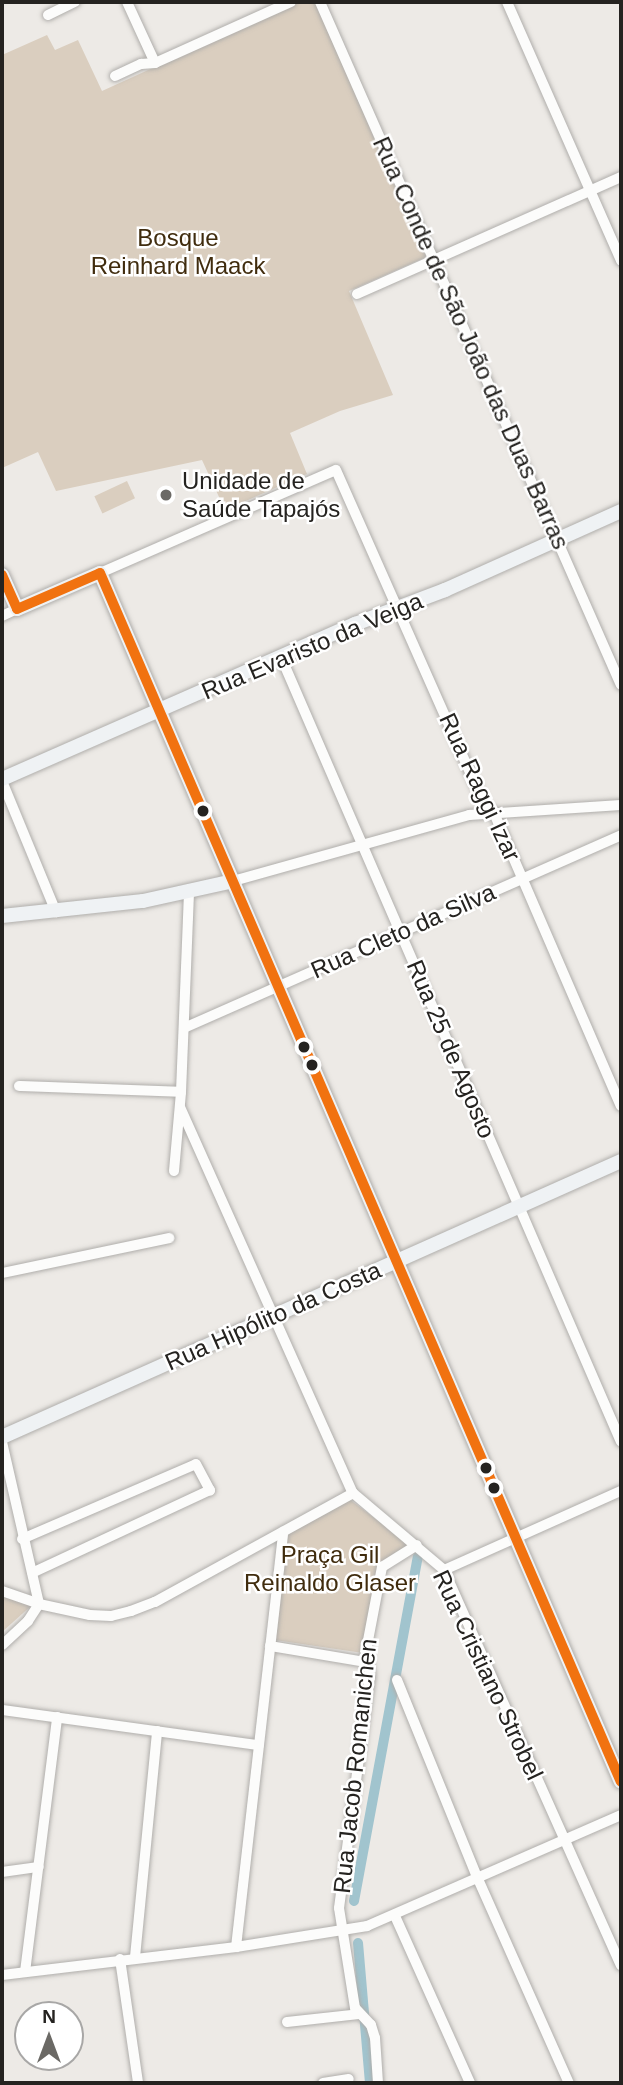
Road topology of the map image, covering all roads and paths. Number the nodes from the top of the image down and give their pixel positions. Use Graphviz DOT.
graph roads {
  1 [pos="75,2"];
  2 [pos="127,2"];
  3 [pos="291,2"];
  4 [pos="320,2"];
  5 [pos="507,2"];
  6 [pos="48,15"];
  7 [pos="155,63"];
  8 [pos="116,76"];
  9 [pos="621,177"];
  10 [pos="590,191"];
  11 [pos="434,260"];
  12 [pos="621,261"];
  13 [pos="357,294"];
  14 [pos="621,511"];
  15 [pos="557,540"];
  16 [pos="100,573"];
  17 [pos="2,575"];
  18 [pos="17,609"];
  19 [pos="398,609"];
  20 [pos="2,616"];
  21 [pos="281,657"];
  22 [pos="621,685"];
  23 [pos="159,710"];
  24 [pos="2,780"];
  25 [pos="621,805"];
  26 [pos="494,813"];
  27 [pos="621,835"];
  28 [pos="361,842"];
  29 [pos="523,878"];
  30 [pos="233,881"];
  31 [pos="189,892"];
  32 [pos="56,912"];
  33 [pos="2,916"];
  34 [pos="400,932"];
  35 [pos="278,986"];
  36 [pos="184,1028"];
  37 [pos="19,1086"];
  38 [pos="181,1092"];
  39 [pos="621,1106"];
  40 [pos="180,1107"];
  41 [pos="621,1161"];
  42 [pos="174,1171"];
  43 [pos="519,1207"];
  44 [pos="169,1238"];
  45 [pos="397,1261"];
  46 [pos="2,1273"];
  47 [pos="272,1317"];
  48 [pos="2,1439"];
  49 [pos="621,1442"];
  50 [pos="621,1491"];
  51 [pos="353,1493"];
  52 [pos="283,1532"];
  53 [pos="516,1538"];
  54 [pos="22,1539"];
  55 [pos="417,1545"];
  56 [pos="444,1570"];
  57 [pos="32,1573"];
  58 [pos="2,1591"];
  59 [pos="39,1604"];
  60 [pos="2,1644"];
  61 [pos="270,1646"];
  62 [pos="366,1662"];
  63 [pos="397,1680"];
  64 [pos="2,1710"];
  65 [pos="57,1717"];
  66 [pos="157,1731"];
  67 [pos="259,1745"];
  68 [pos="621,1782"];
  69 [pos="621,1815"];
  70 [pos="564,1840"];
  71 [pos="39,1867"];
  72 [pos="2,1872"];
  73 [pos="478,1879"];
  74 [pos="395,1916"];
  75 [pos="342,1931"];
  76 [pos="236,1947"];
  77 [pos="135,1957"];
  78 [pos="120,1959"];
  79 [pos="621,1965"];
  80 [pos="25,1972"];
  81 [pos="2,1975"];
  82 [pos="363,2017"];
  83 [pos="287,2022"];
  84 [pos="349,2079"];
  85 [pos="138,2083"];
  86 [pos="323,2083"];
  87 [pos="378,2083"];
  88 [pos="470,2083"];
  89 [pos="569,2083"];
  1 -- 6 [label="street"];
  2 -- 7 [label="street"];
  3 -- 7 [label="street"];
  4 -- 11 [label="street, Rua Conde de São João das Duas Barras"];
  5 -- 10 [label="street"];
  7 -- 8 [label="street"];
  9 -- 10 [label="street"];
  10 -- 11 [label="street"];
  10 -- 12 [label="street"];
  11 -- 13 [label="street"];
  11 -- 15 [label="street, Rua Conde de São João das Duas Barras"];
  14 -- 15 [label="street, Rua Evaristo da Veiga"];
  15 -- 19 [label="street, Rua Evaristo da Veiga"];
  15 -- 22 [label="street, Rua Conde de São João das Duas Barras"];
  16 -- 18 [label="street"];
  16 -- 19 [label="street, Rua Raggi Izar"];
  16 -- 23 [label="street"];
  17 -- 18 [label="street"];
  18 -- 20 [label="street"];
  19 -- 21 [label="street, Rua Evaristo da Veiga"];
  19 -- 26 [label="street, Rua Raggi Izar"];
  21 -- 23 [label="street, Rua Evaristo da Veiga"];
  21 -- 28 [label="street, Rua 25 de Agosto"];
  23 -- 24 [label="street, Rua Evaristo da Veiga"];
  23 -- 30 [label="street"];
  24 -- 32 [label="street"];
  25 -- 26 [label="street"];
  26 -- 28 [label="street"];
  26 -- 29 [label="street, Rua Raggi Izar"];
  27 -- 29 [label="street, Rua Cleto da Silva"];
  28 -- 30 [label="street"];
  28 -- 34 [label="street, Rua 25 de Agosto"];
  29 -- 34 [label="street, Rua Cleto da Silva"];
  29 -- 39 [label="street, Rua Raggi Izar"];
  30 -- 31 [label="street"];
  30 -- 35 [label="street"];
  31 -- 32 [label="street"];
  31 -- 36 [label="street"];
  32 -- 33 [label="street"];
  34 -- 35 [label="street, Rua Cleto da Silva"];
  34 -- 43 [label="street, Rua 25 de Agosto"];
  35 -- 36 [label="street, Rua Cleto da Silva"];
  35 -- 45 [label="street"];
  36 -- 38 [label="street"];
  37 -- 38 [label="street"];
  38 -- 40 [label="street"];
  40 -- 42 [label="street"];
  40 -- 47 [label="street, Rua Cristiano Strobel"];
  41 -- 43 [label="street, Rua Hipólito da Costa"];
  43 -- 45 [label="street, Rua Hipólito da Costa"];
  43 -- 49 [label="street, Rua 25 de Agosto"];
  44 -- 46 [label="street"];
  45 -- 47 [label="street, Rua Hipólito da Costa"];
  45 -- 53 [label="street"];
  47 -- 48 [label="street, Rua Hipólito da Costa"];
  47 -- 51 [label="street, Rua Cristiano Strobel"];
  48 -- 54 [label="street"];
  50 -- 53 [label="street"];
  51 -- 52 [label="street"];
  51 -- 55 [label="street, Rua Cristiano Strobel"];
  52 -- 59 [label="street"];
  52 -- 61 [label="street"];
  53 -- 56 [label="street"];
  53 -- 68 [label="street"];
  54 -- 57 [label="street"];
  54 -- 57 [label="street"];
  55 -- 56 [label="street, Rua Cristiano Strobel"];
  55 -- 62 [label="street, Rua Jacob Romanichen"];
  56 -- 70 [label="street, Rua Cristiano Strobel"];
  57 -- 59 [label="street"];
  58 -- 59 [label="street"];
  59 -- 60 [label="street"];
  61 -- 62 [label="street"];
  61 -- 67 [label="street"];
  62 -- 75 [label="street, Rua Jacob Romanichen"];
  63 -- 73 [label="street"];
  64 -- 65 [label="street"];
  65 -- 66 [label="street"];
  65 -- 71 [label="street"];
  66 -- 67 [label="street"];
  66 -- 77 [label="street"];
  67 -- 76 [label="street"];
  69 -- 70 [label="street"];
  70 -- 73 [label="street"];
  70 -- 79 [label="street, Rua Cristiano Strobel"];
  71 -- 72 [label="street"];
  71 -- 80 [label="street"];
  73 -- 74 [label="street"];
  73 -- 89 [label="street"];
  74 -- 75 [label="street"];
  74 -- 88 [label="street"];
  75 -- 76 [label="street"];
  75 -- 82 [label="street, Rua Jacob Romanichen"];
  76 -- 77 [label="street"];
  77 -- 78 [label="street"];
  78 -- 80 [label="street"];
  78 -- 85 [label="street"];
  80 -- 81 [label="street"];
  82 -- 83 [label="street"];
  82 -- 87 [label="street, Rua Jacob Romanichen"];
  84 -- 86 [label="street"];
}
